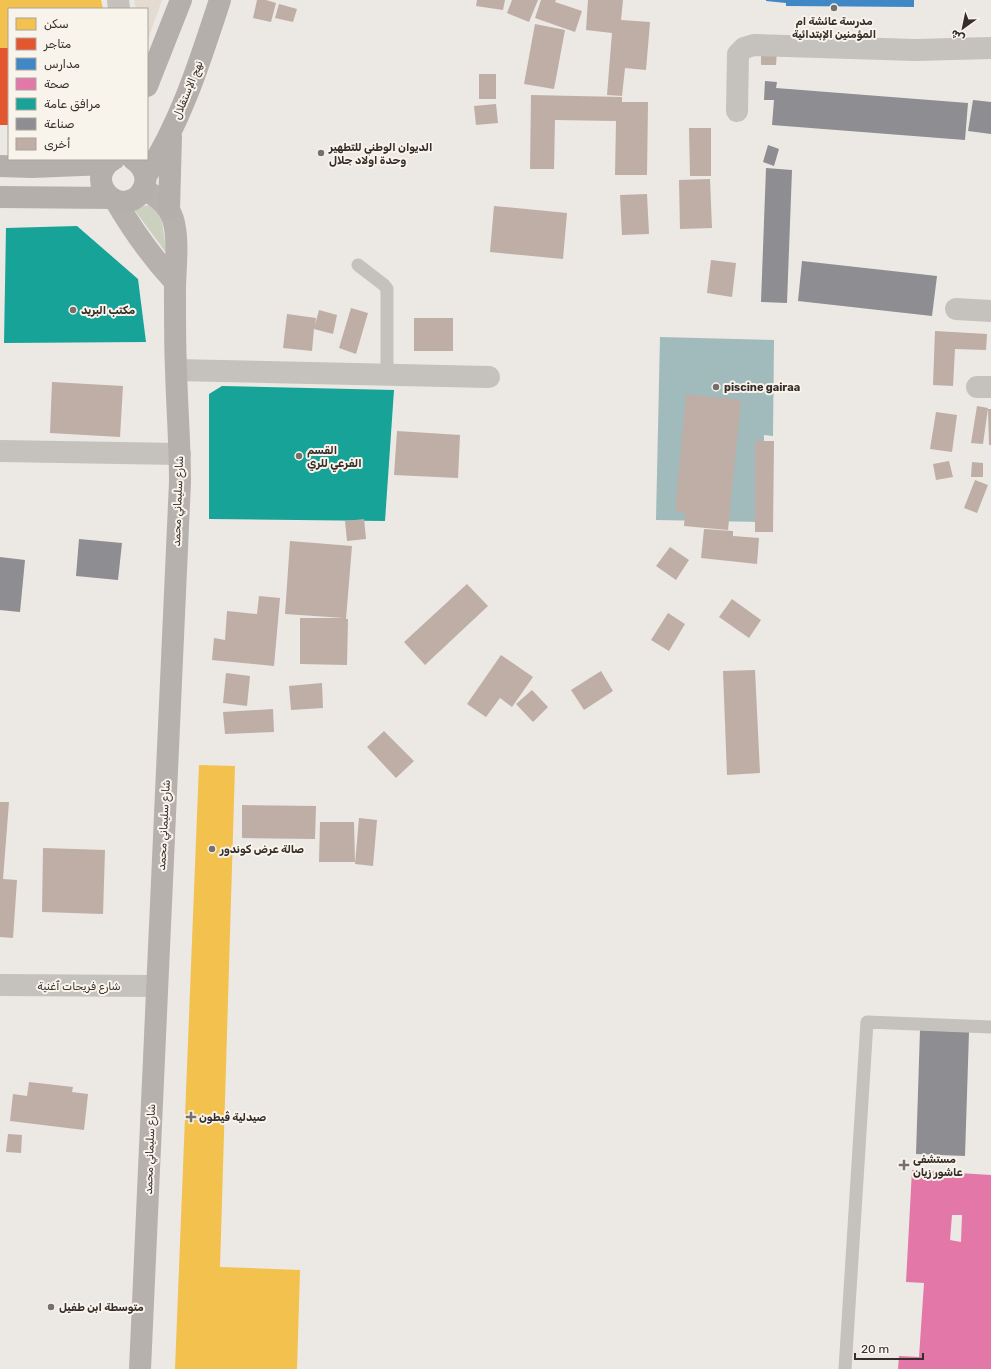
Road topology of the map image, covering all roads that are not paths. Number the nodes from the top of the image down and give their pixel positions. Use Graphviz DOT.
graph roads {
  1 [pos="181,0"];
  2 [pos="220,0"];
  3 [pos="991,48"];
  4 [pos="148,84"];
  5 [pos="737,110"];
  6 [pos="171,133"];
  7 [pos="55,160"];
  8 [pos="111,162"];
  9 [pos="0,166"];
  10 [pos="32,167"];
  11 [pos="141,175"];
  12 [pos="0,197"];
  13 [pos="113,199"];
  14 [pos="169,209"];
  15 [pos="358,265"];
  16 [pos="174,281"];
  17 [pos="956,309"];
  18 [pos="991,311"];
  19 [pos="176,370"];
  20 [pos="387,374"];
  21 [pos="489,377"];
  22 [pos="0,451"];
  23 [pos="180,454"];
  24 [pos="0,985"];
  25 [pos="157,986"];
  26 [pos="991,1027"];
  27 [pos="140,1369"];
  28 [pos="845,1369"];
  1 -- 4 [label="main road"];
  2 -- 6 [label="main road, نهج الإستقلال"];
  3 -- 5 [label="street"];
  6 -- 11 [label="main road, نهج الإستقلال"];
  6 -- 14 [label="main road"];
  7 -- 10 [label="main road"];
  8 -- 10 [label="main road"];
  8 -- 13 [label="main road"];
  9 -- 10 [label="main road"];
  11 -- 13 [label="main road"];
  11 -- 14 [label="street"];
  12 -- 13 [label="main road"];
  13 -- 16 [label="street"];
  14 -- 16 [label="street, شارع سليماني محمد"];
  15 -- 20 [label="lane"];
  16 -- 19 [label="street, شارع سليماني محمد"];
  17 -- 18 [label="street"];
  19 -- 20 [label="street"];
  19 -- 23 [label="street, شارع سليماني محمد"];
  20 -- 21 [label="street"];
  22 -- 23 [label="street"];
  23 -- 25 [label="street, شارع سليماني محمد"];
  24 -- 25 [label="street, شارع فريحات ٱغنية"];
  25 -- 27 [label="street, شارع سليماني محمد"];
  26 -- 28 [label="lane"];
}
